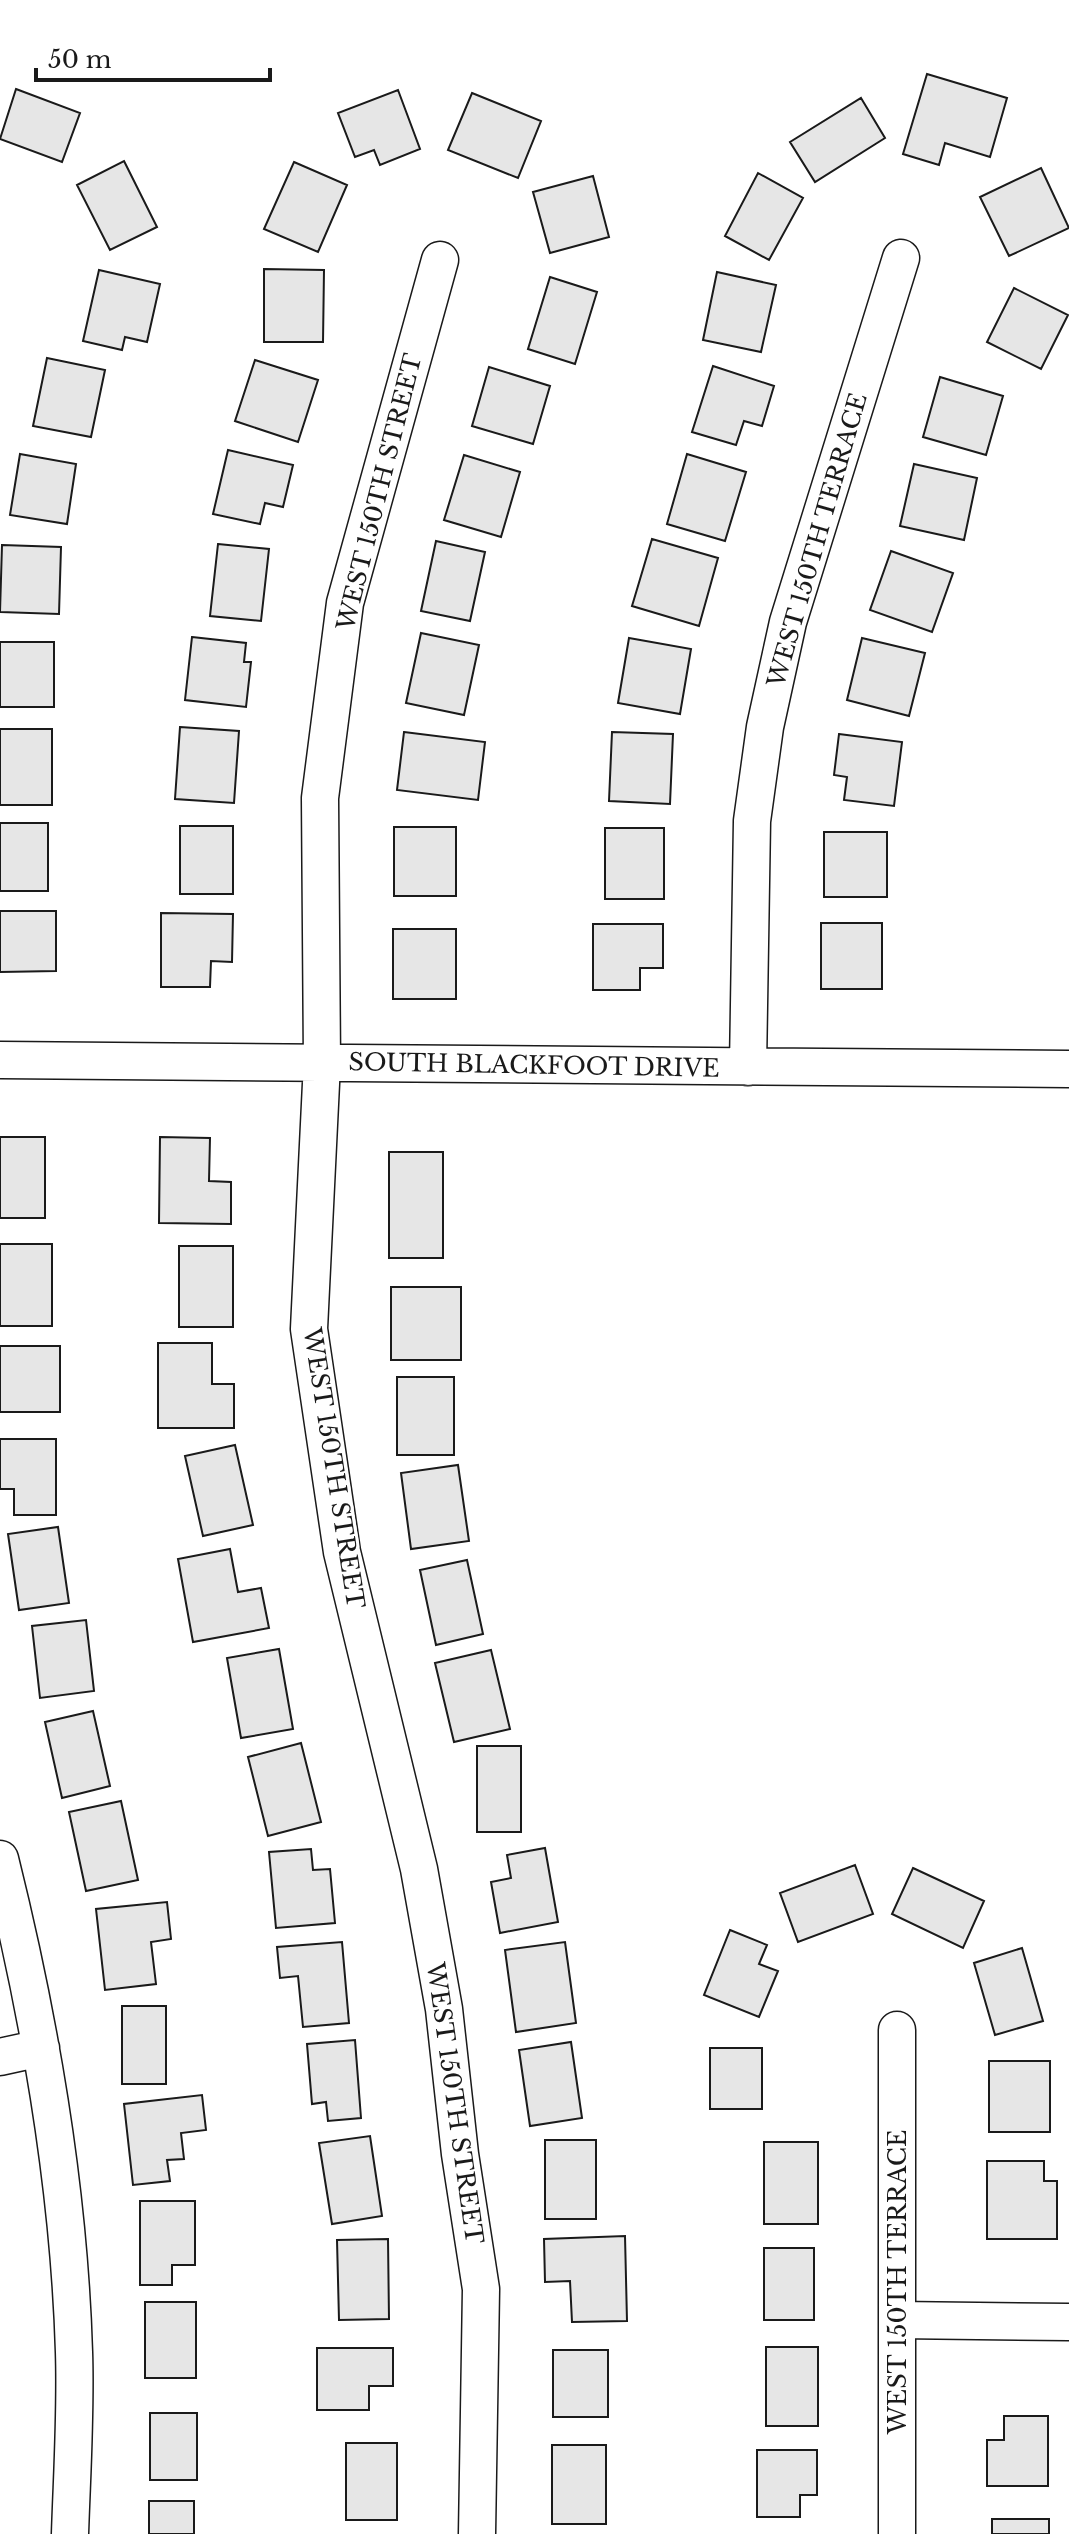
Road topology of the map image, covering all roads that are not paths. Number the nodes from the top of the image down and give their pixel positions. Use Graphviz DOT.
graph roads {
  1 [pos="901,258"];
  2 [pos="440,260"];
  3 [pos="0,1060"];
  4 [pos="322,1063"];
  5 [pos="748,1067"];
  6 [pos="1069,1069"];
  7 [pos="0,1859"];
  8 [pos="897,2030"];
  9 [pos="41,2048"];
  10 [pos="0,2057"];
  11 [pos="897,2320"];
  12 [pos="1069,2322"];
  13 [pos="70,2534"];
  14 [pos="477,2534"];
  15 [pos="897,2534"];
  1 -- 5 [label="street, WEST 150TH TERRACE"];
  2 -- 4 [label="street, WEST 150TH STREET"];
  3 -- 4 [label="street, SOUTH BLACKFOOT DRIVE"];
  4 -- 5 [label="street, SOUTH BLACKFOOT DRIVE"];
  4 -- 14 [label="street, WEST 150TH STREET"];
  5 -- 6 [label="street, SOUTH BLACKFOOT DRIVE"];
  7 -- 9 [label="street"];
  8 -- 11 [label="street, WEST 150TH TERRACE"];
  9 -- 10 [label="street"];
  9 -- 13 [label="street"];
  11 -- 12 [label="street"];
  11 -- 15 [label="street, WEST 150TH TERRACE"];
}
